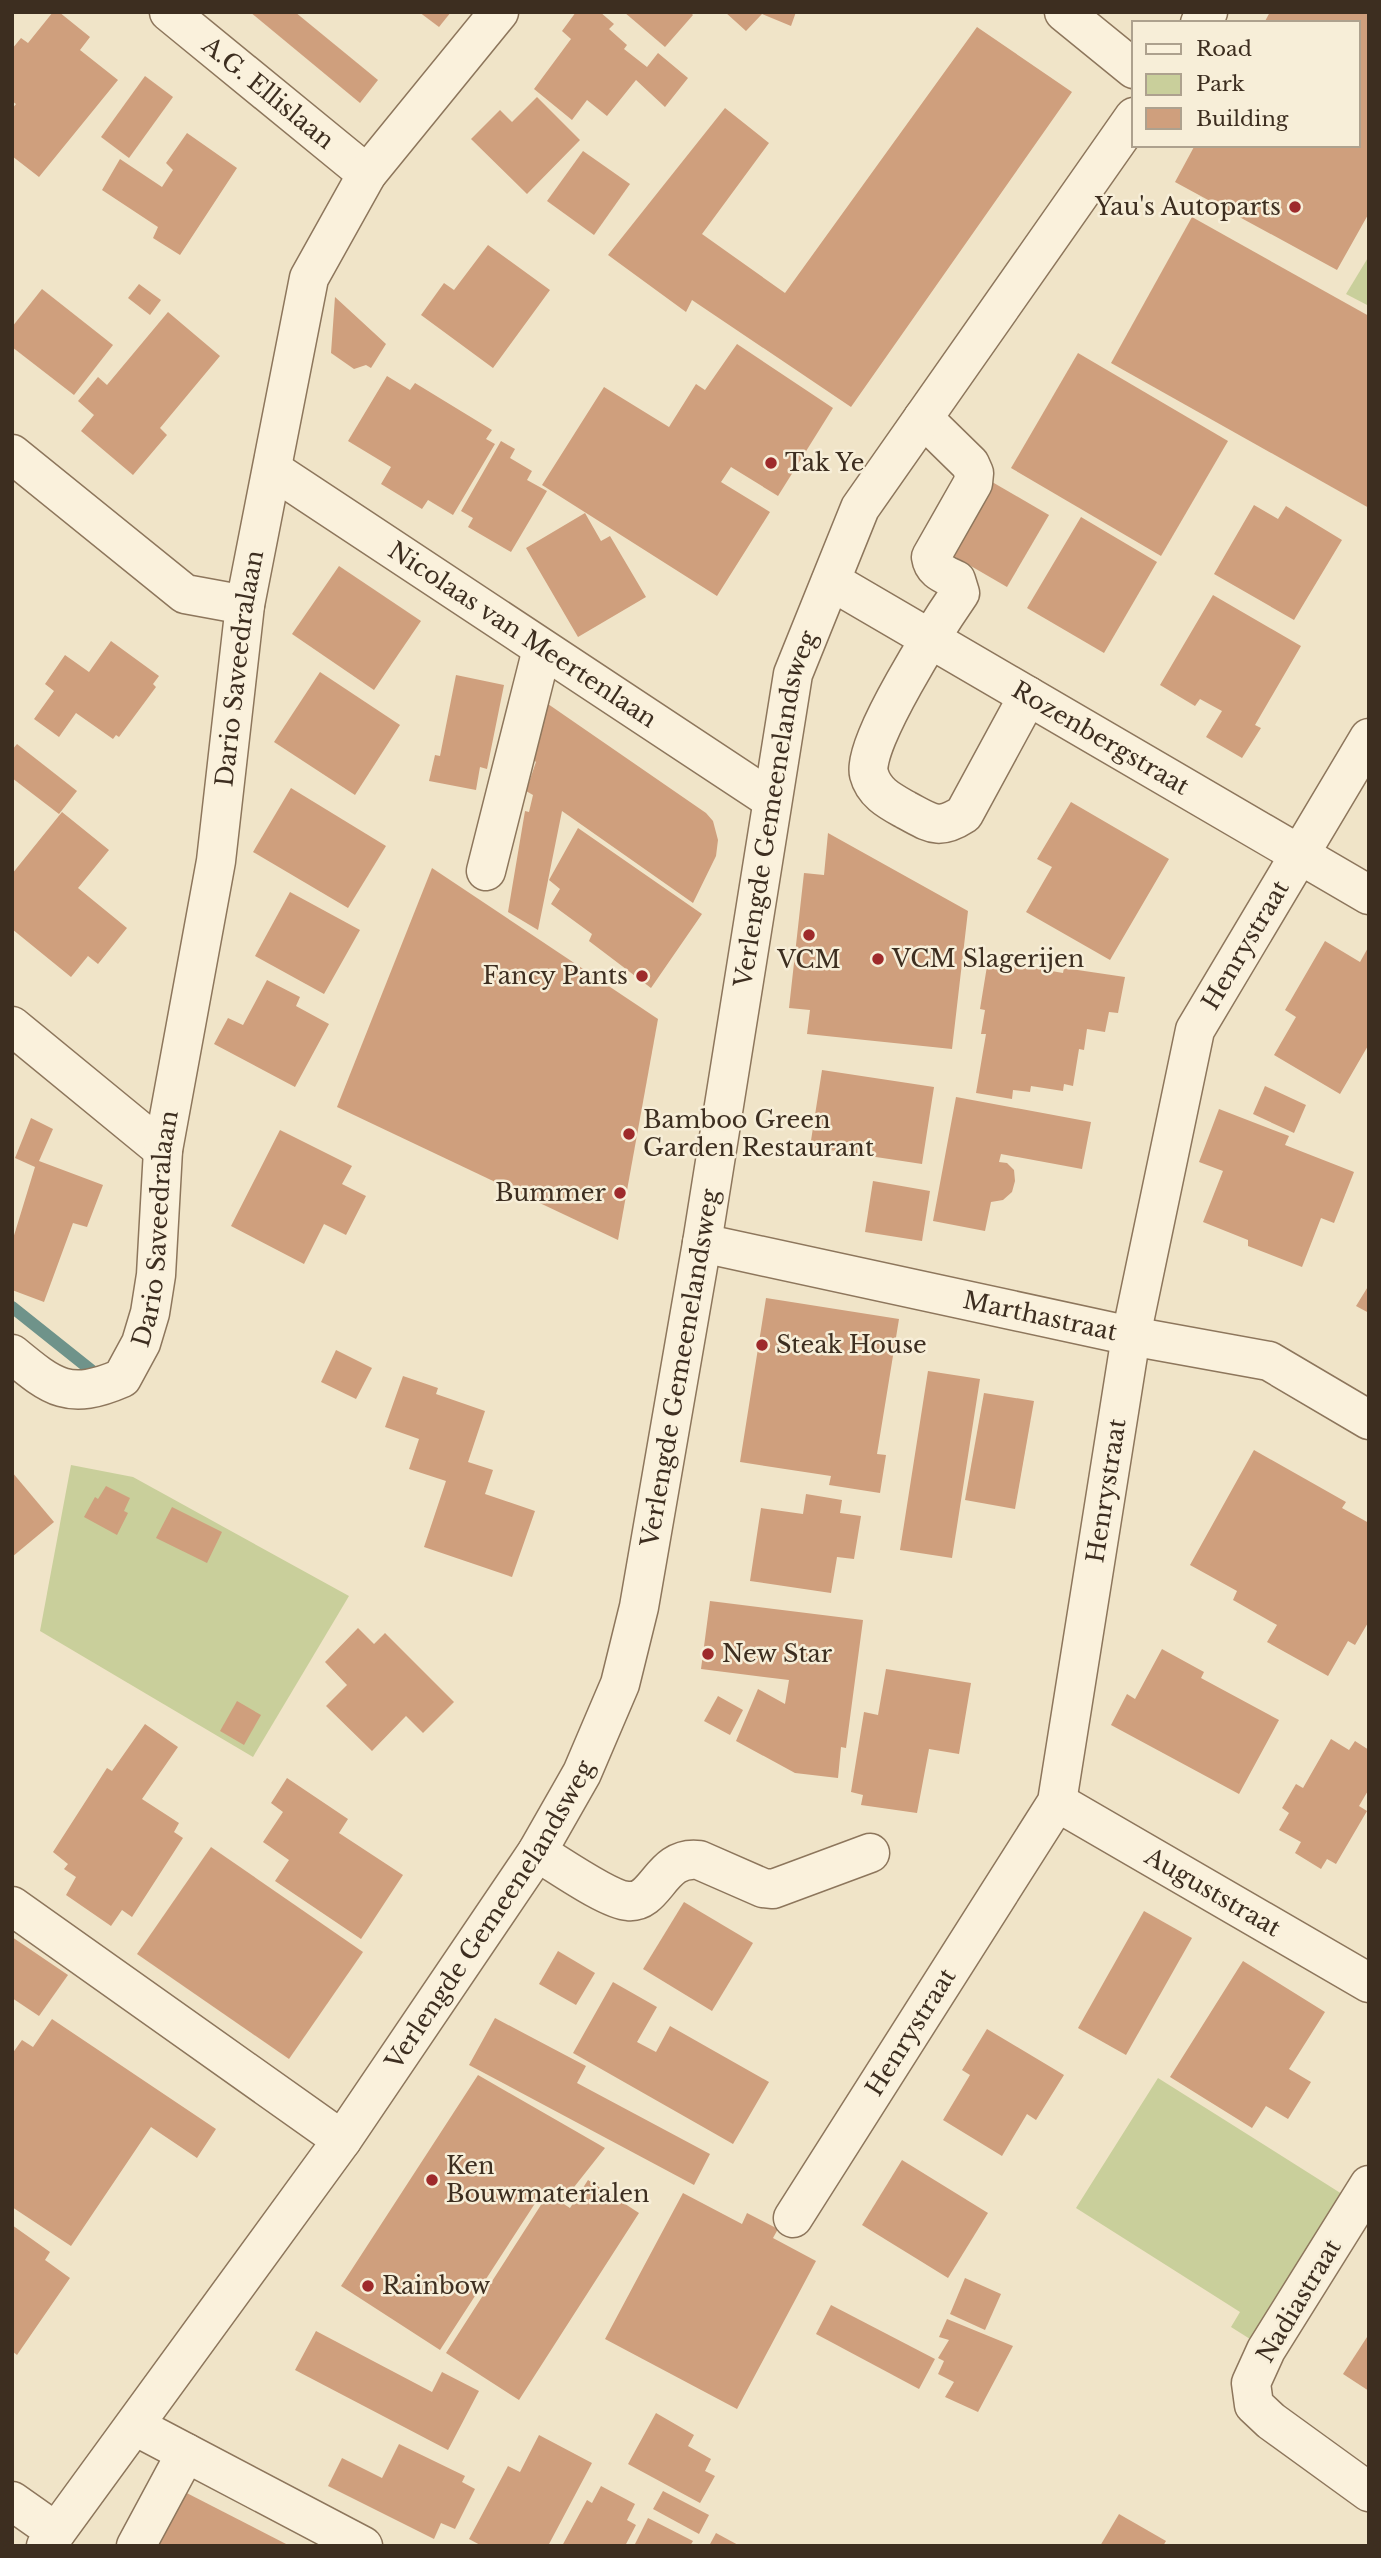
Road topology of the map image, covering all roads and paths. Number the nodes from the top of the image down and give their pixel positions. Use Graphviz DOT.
graph roads {
  1 [pos="169,12"];
  2 [pos="499,12"];
  3 [pos="1064,12"];
  4 [pos="1132,67"];
  5 [pos="1132,120"];
  6 [pos="367,174"];
  7 [pos="923,418"];
  8 [pos="12,454"];
  9 [pos="273,470"];
  10 [pos="831,581"];
  11 [pos="245,605"];
  12 [pos="930,639"];
  13 [pos="542,649"];
  14 [pos="1028,696"];
  15 [pos="1369,738"];
  16 [pos="772,800"];
  17 [pos="1298,855"];
  18 [pos="486,871"];
  19 [pos="1369,895"];
  20 [pos="12,1026"];
  21 [pos="163,1150"];
  22 [pos="702,1243"];
  23 [pos="1131,1336"];
  24 [pos="12,1354"];
  25 [pos="1369,1420"];
  26 [pos="1057,1802"];
  27 [pos="537,1852"];
  28 [pos="870,1853"];
  29 [pos="12,1906"];
  30 [pos="1369,1983"];
  31 [pos="341,2140"];
  32 [pos="1369,2185"];
  33 [pos="793,2218"];
  34 [pos="135,2426"];
  35 [pos="186,2453"];
  36 [pos="1369,2492"];
  37 [pos="12,2501"];
  38 [pos="51,2539"];
  39 [pos="136,2546"];
  40 [pos="363,2546"];
  1 -- 6 [label="street, A.G. Ellislaan"];
  2 -- 6 [label="street, Dario Saveedralaan"];
  3 -- 4 [label="street"];
  5 -- 7 [label="street, Verlengde Gemeenelandsweg"];
  6 -- 9 [label="street, Dario Saveedralaan"];
  7 -- 10 [label="street, Verlengde Gemeenelandsweg"];
  7 -- 12 [label="street"];
  8 -- 11 [label="street"];
  9 -- 11 [label="street, Dario Saveedralaan"];
  9 -- 13 [label="street, Nicolaas van Meertenlaan"];
  10 -- 12 [label="street, Rozenbergstraat"];
  10 -- 16 [label="street, Verlengde Gemeenelandsweg"];
  11 -- 21 [label="street, Dario Saveedralaan"];
  12 -- 14 [label="street, Rozenbergstraat"];
  12 -- 14 [label="street"];
  13 -- 16 [label="street, Nicolaas van Meertenlaan"];
  13 -- 18 [label="street"];
  14 -- 17 [label="street, Rozenbergstraat"];
  15 -- 17 [label="street, Henrystraat"];
  16 -- 22 [label="street, Verlengde Gemeenelandsweg"];
  17 -- 19 [label="street, Rozenbergstraat"];
  17 -- 23 [label="street, Henrystraat"];
  20 -- 21 [label="street"];
  21 -- 24 [label="street, Dario Saveedralaan"];
  22 -- 23 [label="street, Marthastraat"];
  22 -- 27 [label="street, Verlengde Gemeenelandsweg"];
  23 -- 25 [label="street, Marthastraat"];
  23 -- 26 [label="street, Henrystraat"];
  26 -- 30 [label="street, Auguststraat"];
  26 -- 33 [label="street, Henrystraat"];
  27 -- 28 [label="street"];
  27 -- 31 [label="street, Verlengde Gemeenelandsweg"];
  29 -- 31 [label="street"];
  31 -- 34 [label="street, Verlengde Gemeenelandsweg"];
  32 -- 36 [label="street, Nadiastraat"];
  34 -- 35 [label="street"];
  34 -- 38 [label="street, Verlengde Gemeenelandsweg"];
  35 -- 39 [label="street"];
  35 -- 40 [label="street"];
  37 -- 38 [label="street"];
}
